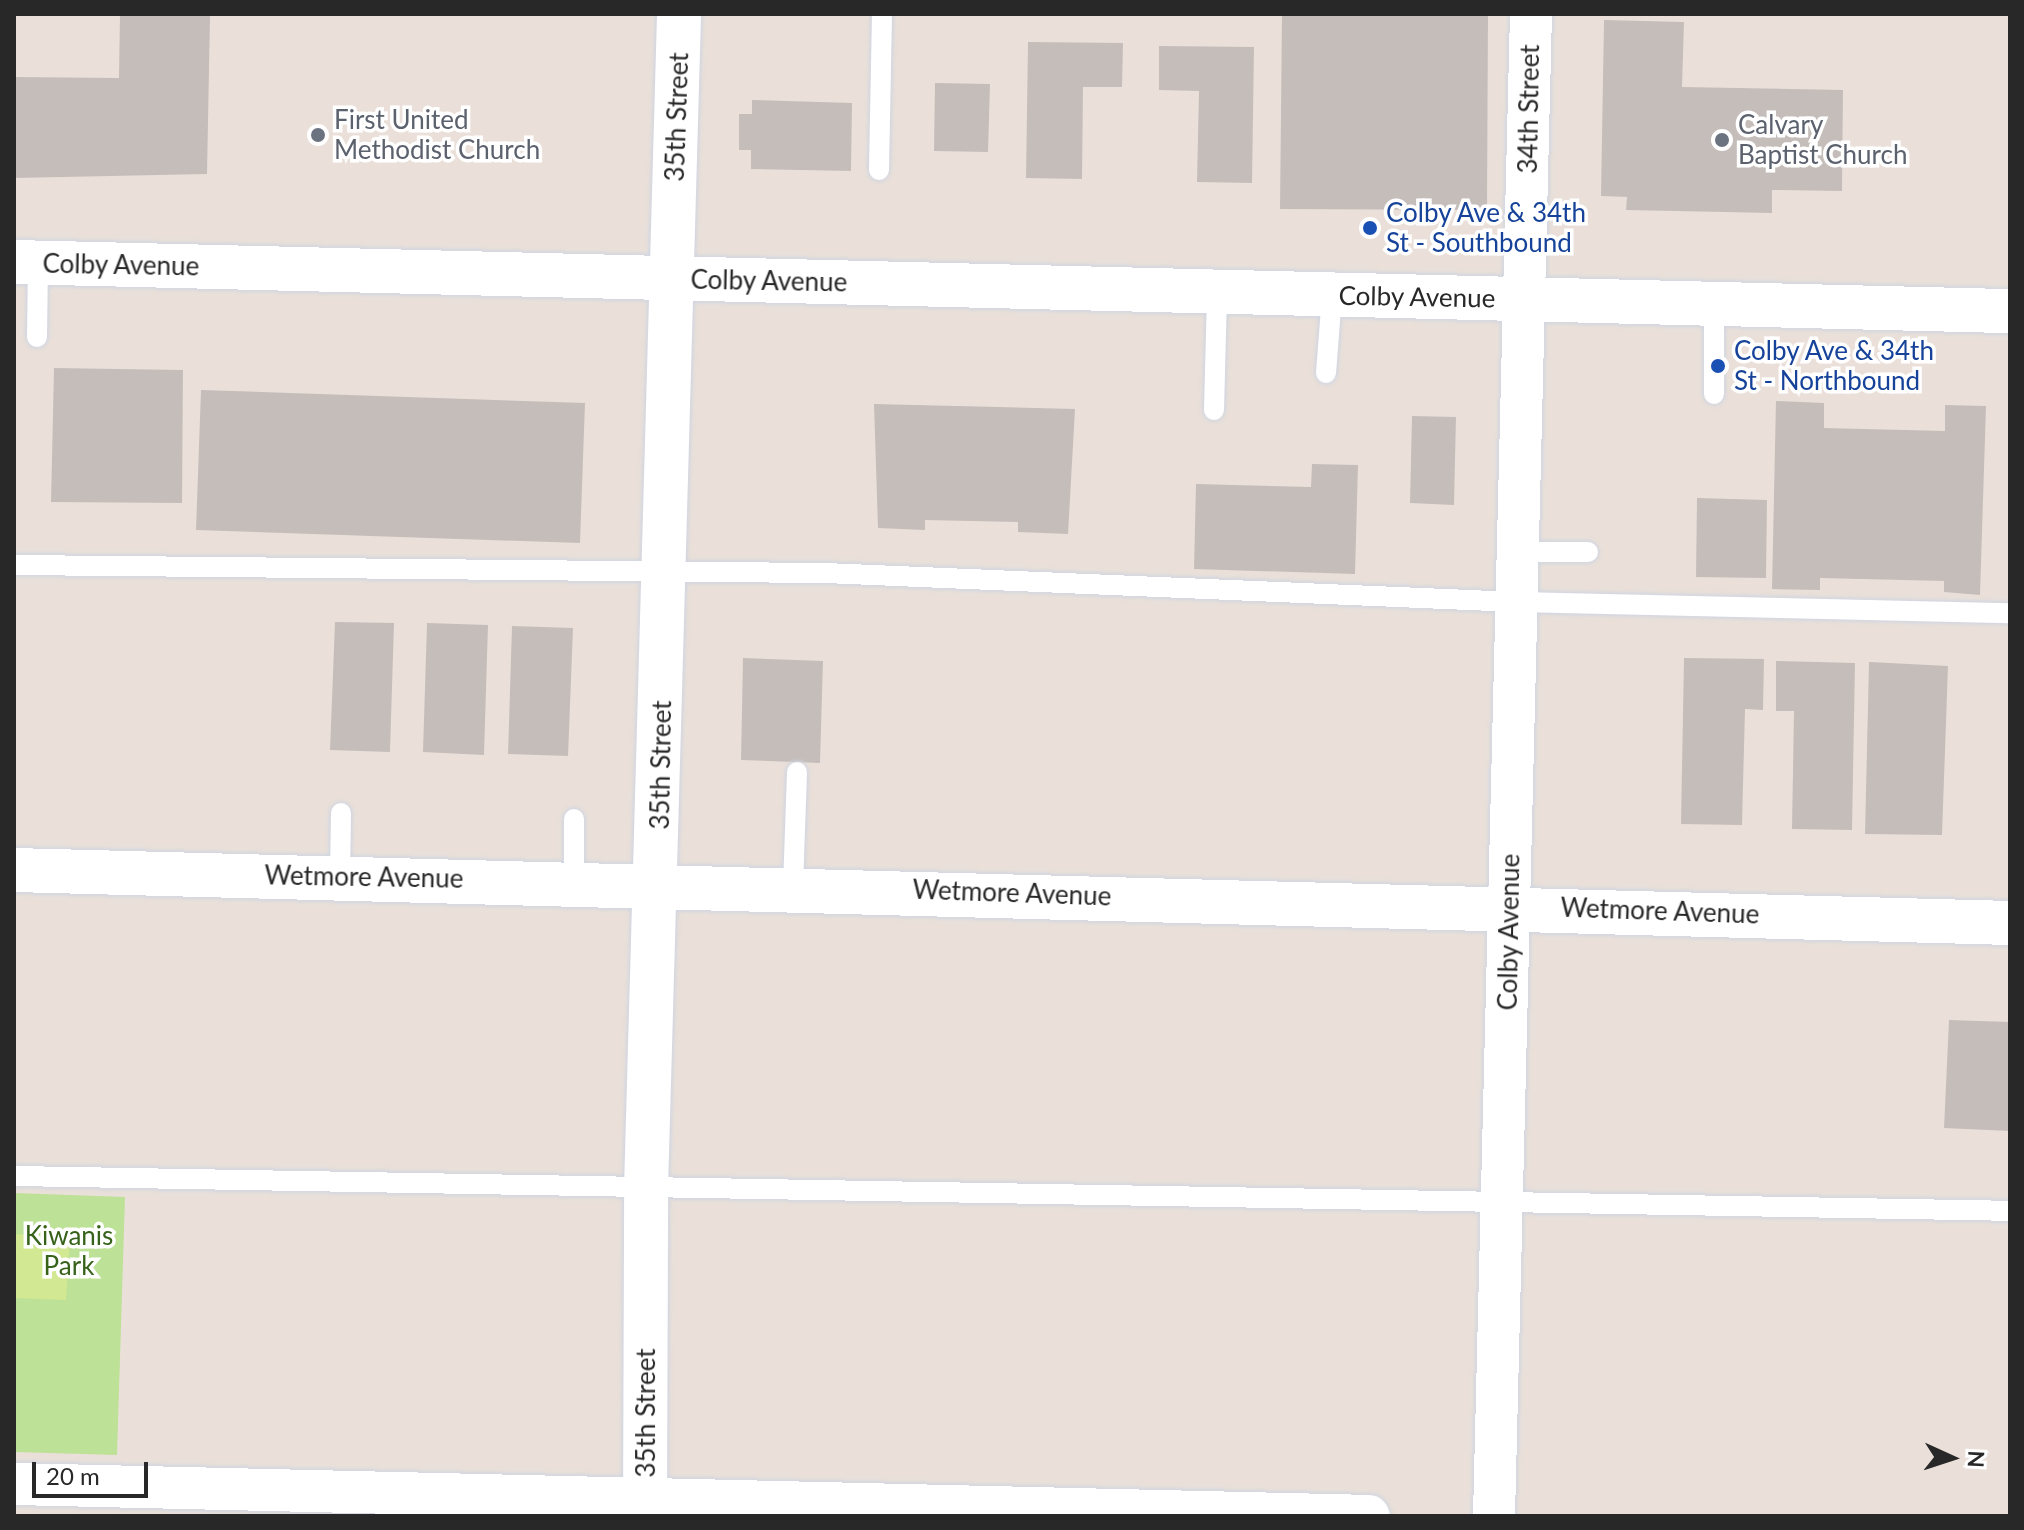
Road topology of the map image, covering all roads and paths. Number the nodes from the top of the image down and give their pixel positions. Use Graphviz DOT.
graph roads {
  1 [pos="679,14"];
  2 [pos="882,14"];
  3 [pos="1531,14"];
  4 [pos="879,170"];
  5 [pos="26,262"];
  6 [pos="672,279"];
  7 [pos="1217,292"];
  8 [pos="1332,295"];
  9 [pos="1524,299"];
  10 [pos="1714,304"];
  11 [pos="2010,311"];
  12 [pos="37,337"];
  13 [pos="1326,373"];
  14 [pos="1714,394"];
  15 [pos="1214,410"];
  16 [pos="1519,552"];
  17 [pos="1588,552"];
  18 [pos="14,565"];
  19 [pos="665,570"];
  20 [pos="1518,602"];
  21 [pos="2010,613"];
  22 [pos="797,772"];
  23 [pos="341,813"];
  24 [pos="574,819"];
  25 [pos="14,870"];
  26 [pos="340,876"];
  27 [pos="574,881"];
  28 [pos="659,883"];
  29 [pos="793,887"];
  30 [pos="1509,906"];
  31 [pos="2010,923"];
  32 [pos="14,1176"];
  33 [pos="646,1189"];
  34 [pos="1503,1196"];
  35 [pos="2010,1211"];
  36 [pos="14,1484"];
  37 [pos="645,1508"];
  38 [pos="1369,1516"];
  39 [pos="1494,1516"];
  1 -- 6 [label="street, 35th Street"];
  2 -- 4 [label="lane"];
  3 -- 9 [label="street, 34th Street"];
  5 -- 6 [label="street, Colby Avenue"];
  5 -- 12 [label="lane"];
  6 -- 7 [label="street, Colby Avenue"];
  6 -- 19 [label="street, 35th Street"];
  7 -- 8 [label="street, Colby Avenue"];
  7 -- 15 [label="lane"];
  8 -- 9 [label="street, Colby Avenue"];
  8 -- 13 [label="lane"];
  9 -- 10 [label="street, Colby Avenue"];
  9 -- 16 [label="street, Colby Avenue"];
  10 -- 11 [label="street, Colby Avenue"];
  10 -- 14 [label="lane"];
  16 -- 17 [label="lane"];
  16 -- 20 [label="street, Colby Avenue"];
  18 -- 19 [label="lane"];
  19 -- 20 [label="lane"];
  19 -- 28 [label="street, 35th Street"];
  20 -- 21 [label="lane"];
  20 -- 30 [label="street, Colby Avenue"];
  22 -- 29 [label="lane"];
  23 -- 26 [label="lane"];
  24 -- 27 [label="lane"];
  25 -- 26 [label="street, Wetmore Avenue"];
  26 -- 27 [label="street, Wetmore Avenue"];
  27 -- 28 [label="street, Wetmore Avenue"];
  28 -- 29 [label="street, Wetmore Avenue"];
  28 -- 33 [label="street, 35th Street"];
  29 -- 30 [label="street, Wetmore Avenue"];
  30 -- 31 [label="street, Wetmore Avenue"];
  30 -- 34 [label="street, Colby Avenue"];
  32 -- 33 [label="lane"];
  33 -- 34 [label="lane"];
  33 -- 37 [label="street, 35th Street"];
  34 -- 35 [label="lane"];
  34 -- 39 [label="street, Colby Avenue"];
  36 -- 37 [label="street"];
  37 -- 38 [label="street"];
}
